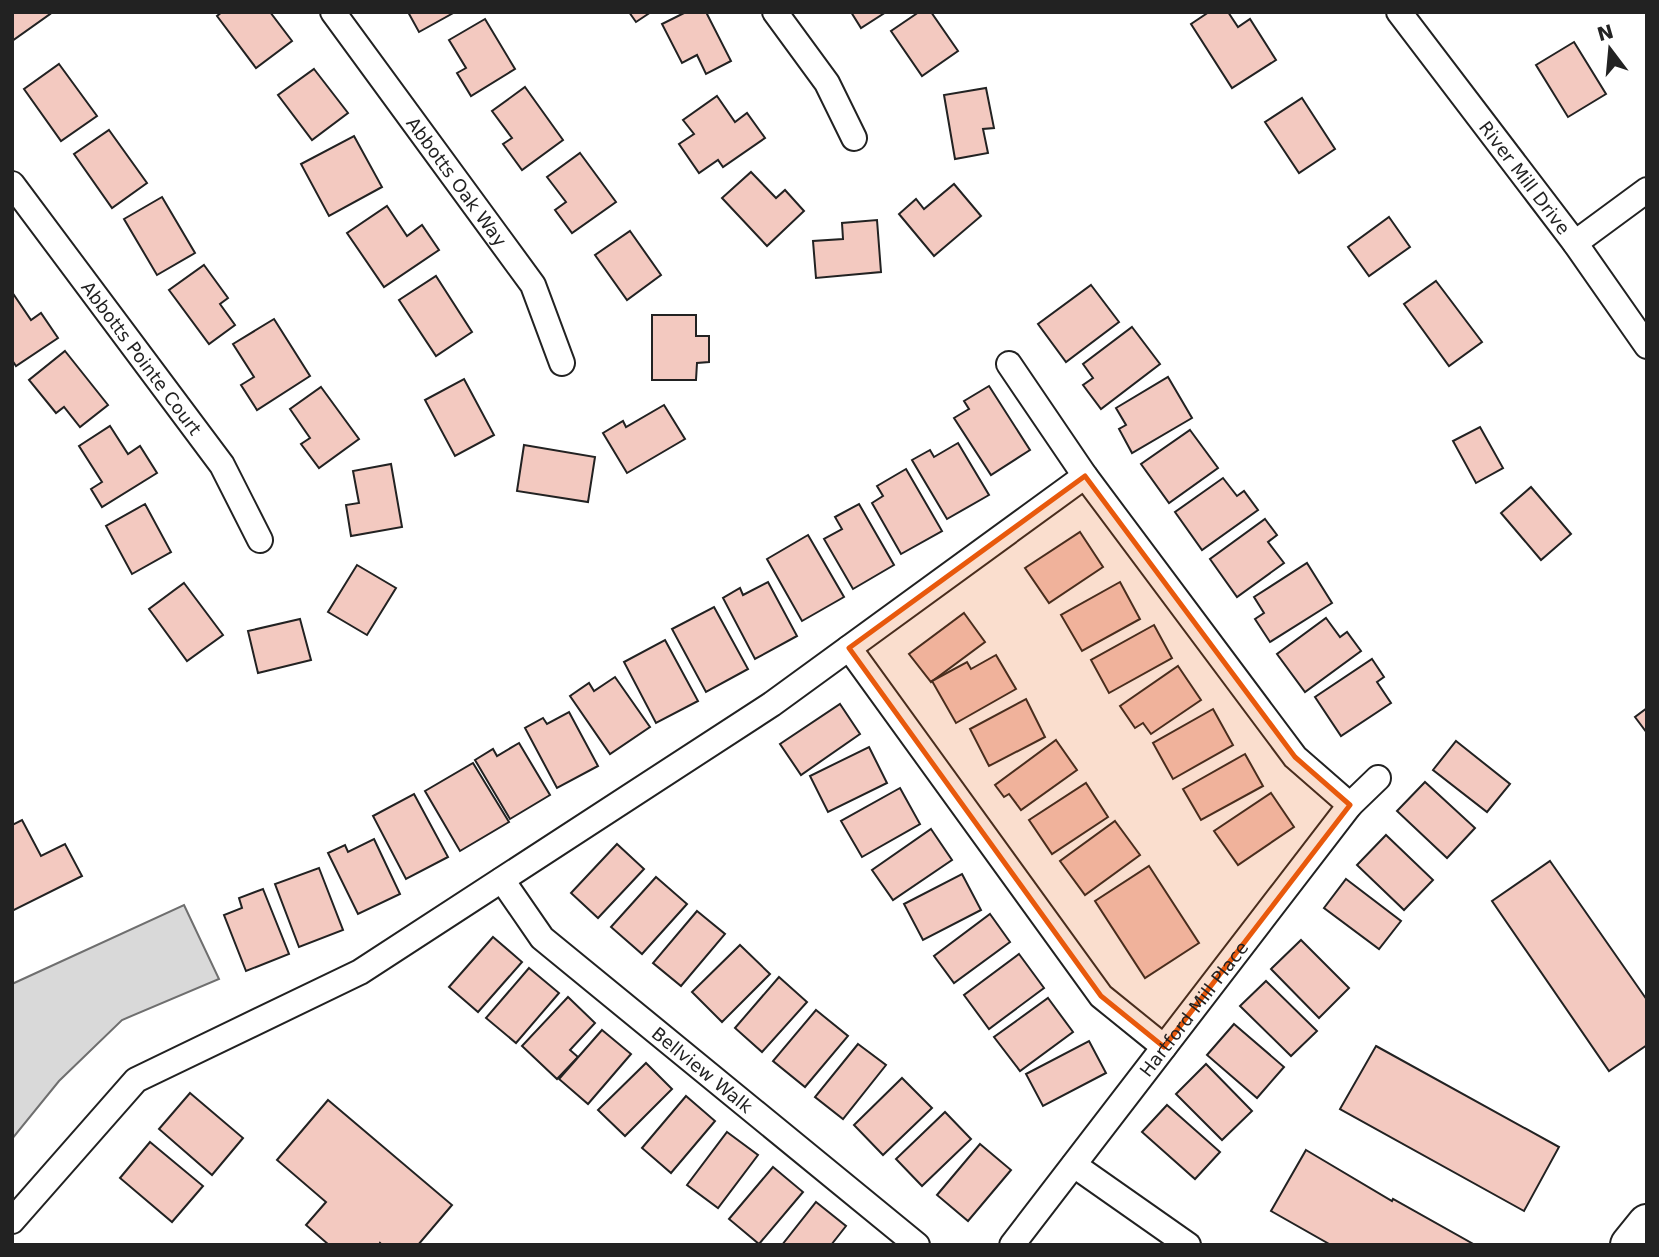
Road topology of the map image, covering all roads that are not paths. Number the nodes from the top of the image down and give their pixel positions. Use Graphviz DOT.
graph roads {
  1 [pos="333,12"];
  2 [pos="775,12"];
  3 [pos="1399,12"];
  4 [pos="853,138"];
  5 [pos="12,184"];
  6 [pos="1647,190"];
  7 [pos="1574,243"];
  8 [pos="1647,346"];
  9 [pos="562,363"];
  10 [pos="1009,364"];
  11 [pos="1085,476"];
  12 [pos="260,540"];
  13 [pos="849,648"];
  14 [pos="1378,778"];
  15 [pos="1350,805"];
  16 [pos="502,880"];
  17 [pos="1164,1047"];
  18 [pos="1074,1165"];
  19 [pos="13,1220"];
  20 [pos="1647,1224"];
  21 [pos="917,1245"];
  22 [pos="1012,1245"];
  23 [pos="1188,1245"];
  24 [pos="1630,1245"];
  1 -- 9 [label="street, Abbotts Oak Way"];
  2 -- 4 [label="street"];
  3 -- 7 [label="street, River Mill Drive"];
  5 -- 12 [label="street, Abbotts Pointe Court"];
  6 -- 7 [label="street"];
  7 -- 8 [label="street, River Mill Drive"];
  10 -- 11 [label="street"];
  11 -- 13 [label="street"];
  11 -- 15 [label="street"];
  13 -- 16 [label="street"];
  13 -- 17 [label="street"];
  14 -- 15 [label="street, Hartford Mill Place"];
  15 -- 17 [label="street, Hartford Mill Place"];
  16 -- 19 [label="street"];
  16 -- 21 [label="street, Bellview Walk"];
  17 -- 18 [label="street, Hartford Mill Place"];
  18 -- 22 [label="street, Hartford Mill Place"];
  18 -- 23 [label="street"];
  20 -- 24 [label="highway"];
}
